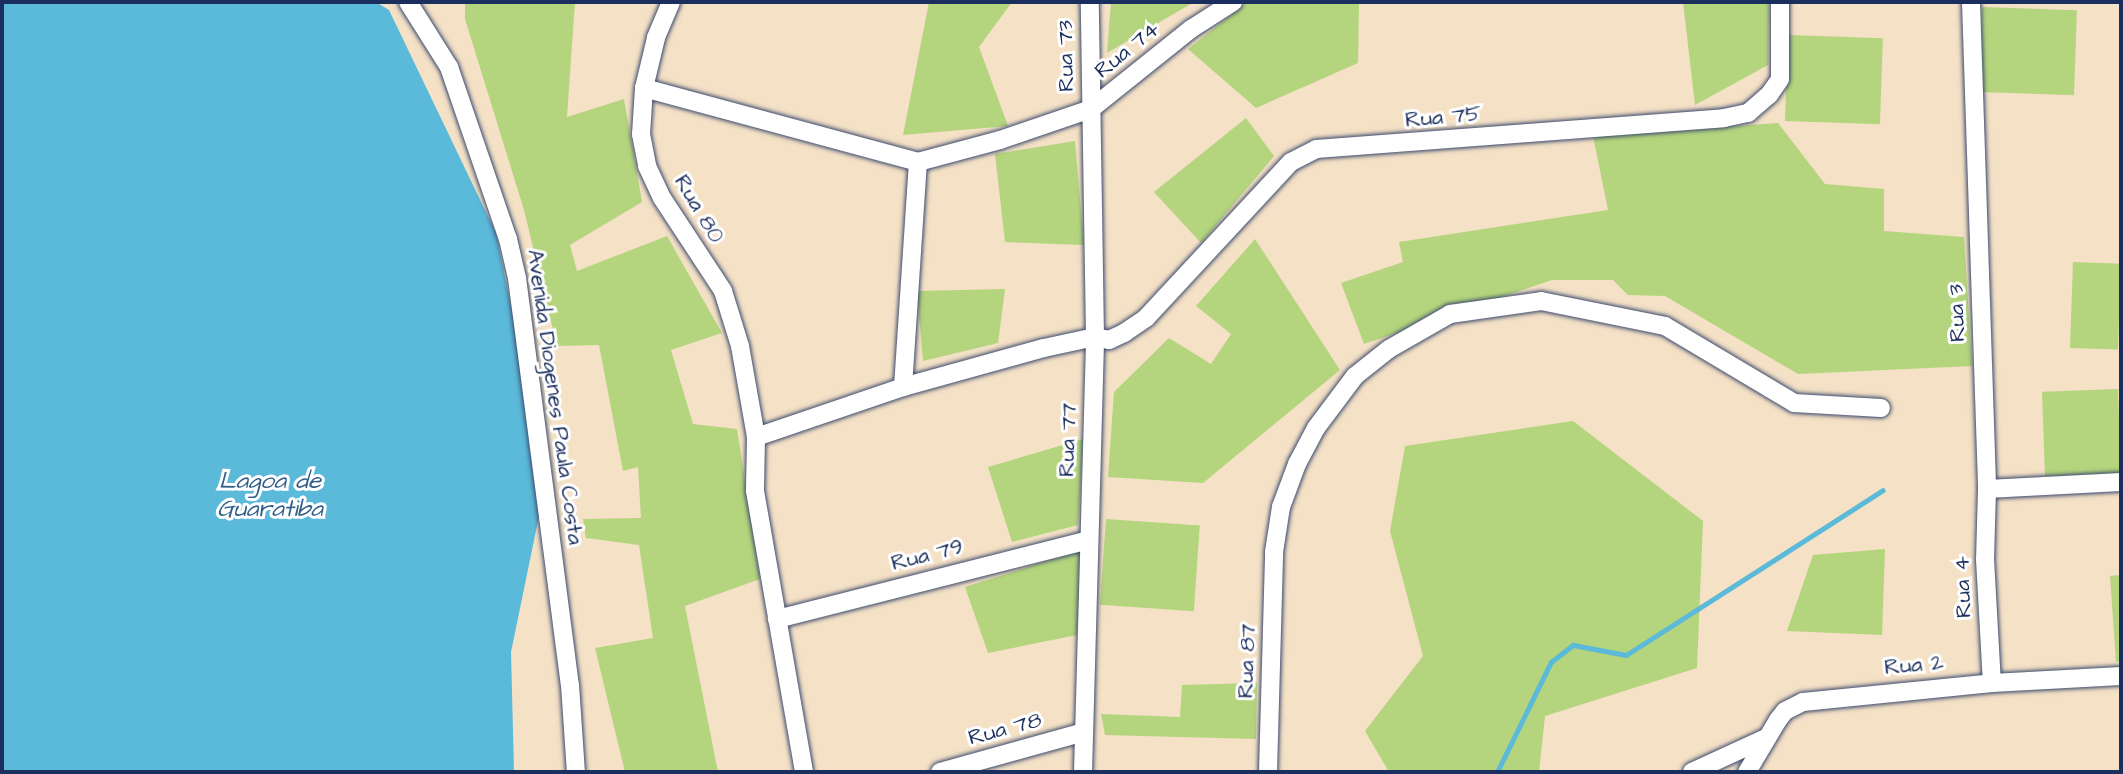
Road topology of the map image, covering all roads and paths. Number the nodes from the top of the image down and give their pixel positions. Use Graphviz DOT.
graph roads {
  1 [pos="671,2"];
  2 [pos="1090,2"];
  3 [pos="1233,2"];
  4 [pos="1780,2"];
  5 [pos="1971,2"];
  6 [pos="416,6"];
  7 [pos="644,88"];
  8 [pos="1091,109"];
  9 [pos="918,162"];
  10 [pos="1095,337"];
  11 [pos="903,387"];
  12 [pos="1881,408"];
  13 [pos="756,437"];
  14 [pos="2121,482"];
  15 [pos="1987,489"];
  16 [pos="1089,540"];
  17 [pos="777,619"];
  18 [pos="2121,676"];
  19 [pos="1992,683"];
  20 [pos="1084,732"];
  21 [pos="1766,738"];
  22 [pos="576,750"];
  23 [pos="576,772"];
  24 [pos="591,772"];
  25 [pos="804,772"];
  26 [pos="940,772"];
  27 [pos="1083,772"];
  28 [pos="1268,772"];
  29 [pos="1692,772"];
  30 [pos="1747,772"];
  1 -- 7 [label="street, Rua 80"];
  2 -- 8 [label="street, Rua 73"];
  3 -- 8 [label="street, Rua 74"];
  4 -- 10 [label="street, Rua 75"];
  5 -- 15 [label="street, Rua 3"];
  6 -- 22 [label="street, Avenida Diogenes Paula Costa"];
  7 -- 9 [label="street"];
  7 -- 13 [label="street, Rua 80"];
  8 -- 9 [label="street, Rua 74"];
  8 -- 10 [label="street, Rua 77"];
  9 -- 11 [label="street"];
  10 -- 11 [label="street"];
  10 -- 16 [label="street, Rua 77"];
  11 -- 13 [label="street"];
  12 -- 28 [label="street, Rua 87"];
  13 -- 17 [label="street, Rua 80"];
  14 -- 15 [label="street"];
  15 -- 19 [label="street, Rua 4"];
  16 -- 17 [label="street, Rua 79"];
  16 -- 20 [label="street, Rua 77"];
  17 -- 25 [label="street, Rua 80"];
  18 -- 19 [label="street, Rua 2"];
  19 -- 21 [label="street, Rua 2"];
  20 -- 26 [label="street, Rua 78"];
  20 -- 27 [label="street, Rua 77"];
  21 -- 29 [label="street"];
  21 -- 30 [label="street, Rua 2"];
  22 -- 23 [label="street, Avenida Diogenes Paula Costa"];
  22 -- 24 [label="street"];
}
